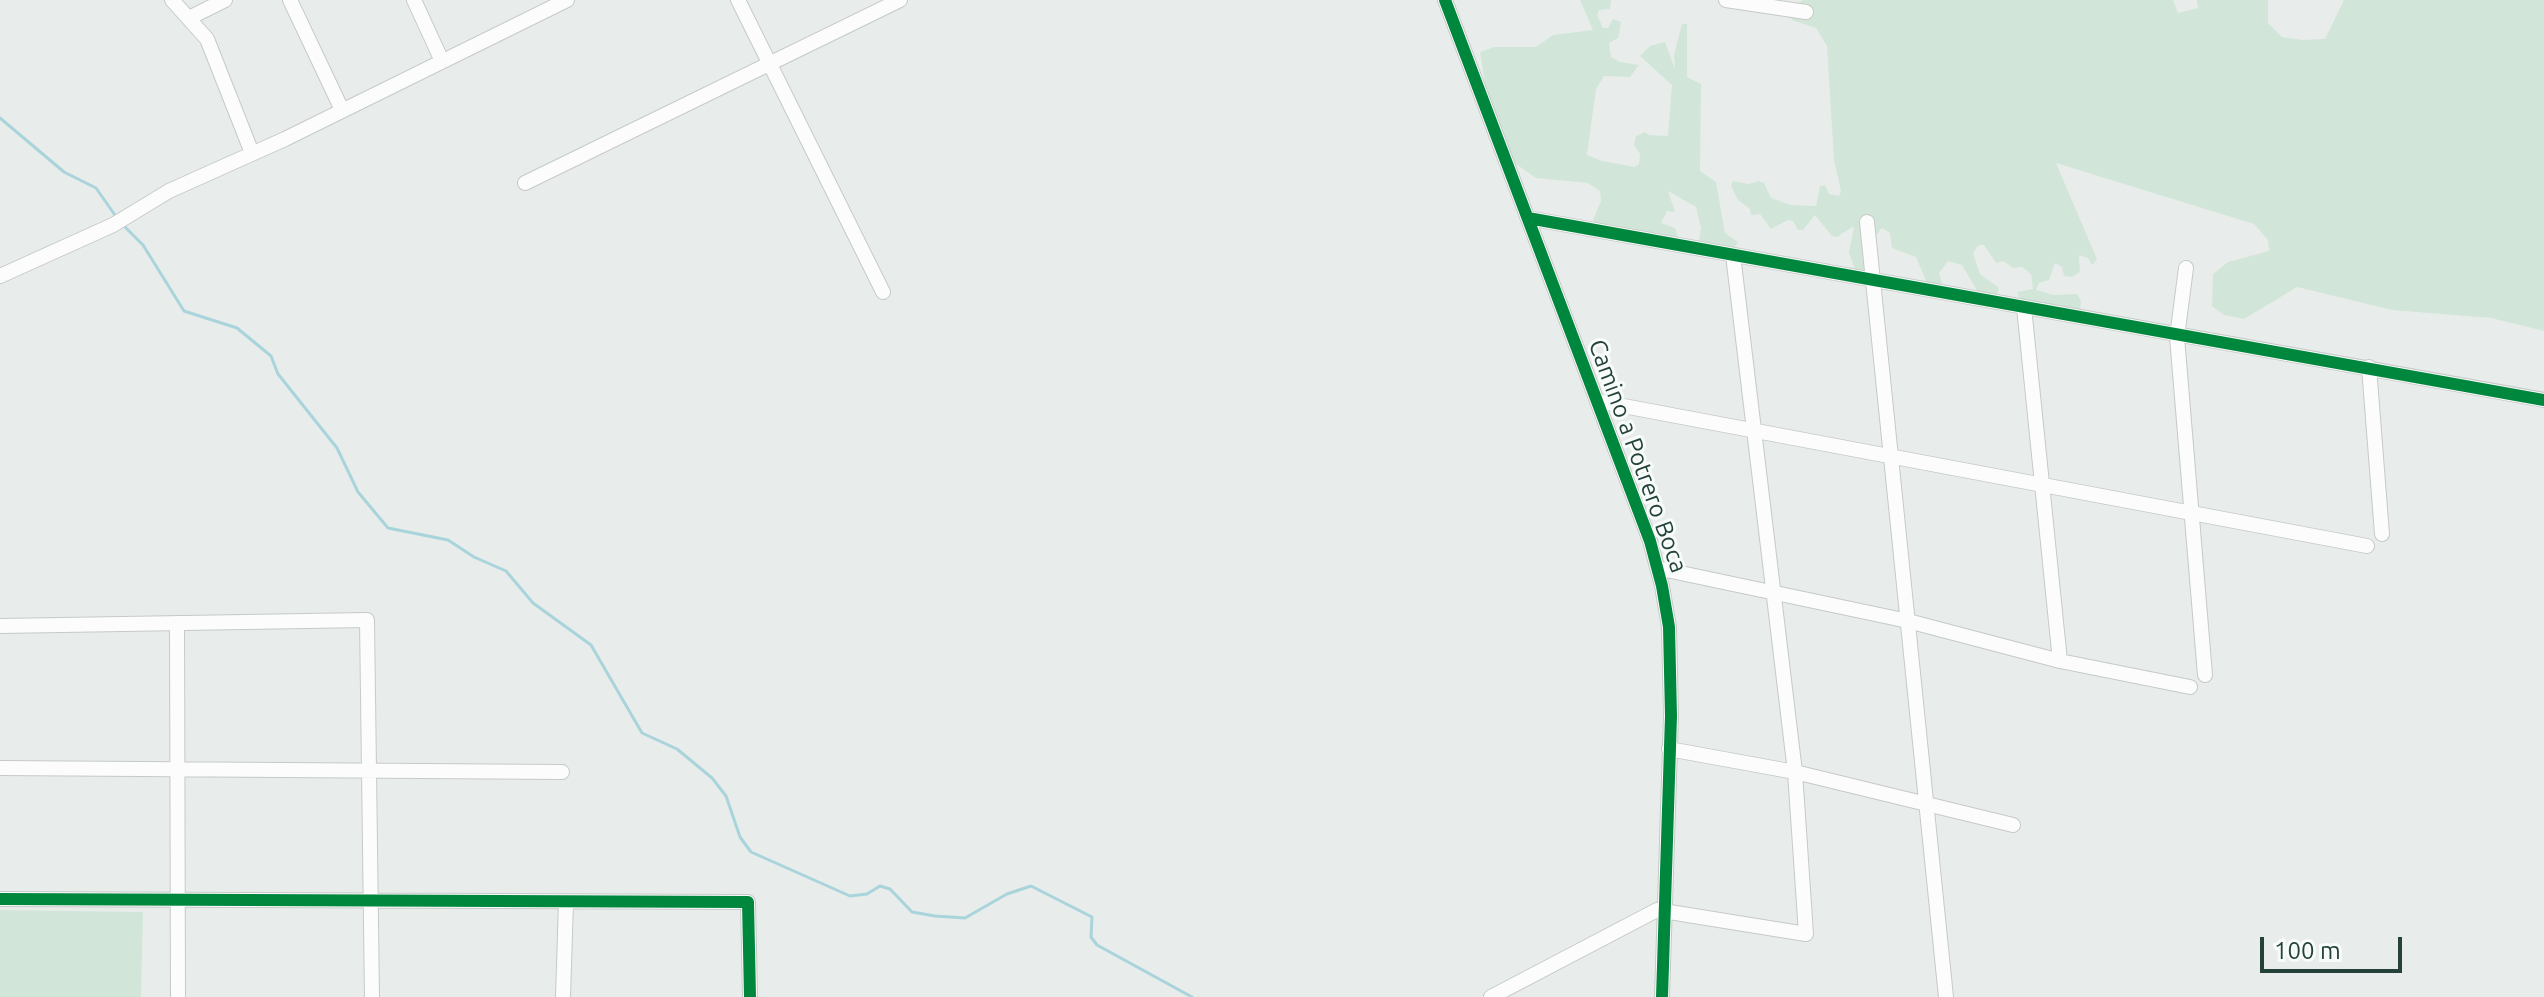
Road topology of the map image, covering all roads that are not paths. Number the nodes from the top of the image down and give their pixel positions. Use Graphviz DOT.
graph roads {
  1 [pos="172,0"];
  2 [pos="225,0"];
  3 [pos="290,0"];
  4 [pos="414,0"];
  5 [pos="567,0"];
  6 [pos="738,0"];
  7 [pos="900,0"];
  8 [pos="1445,0"];
  9 [pos="1726,0"];
  10 [pos="538,6"];
  11 [pos="1806,12"];
  12 [pos="189,18"];
  13 [pos="442,61"];
  14 [pos="767,64"];
  15 [pos="342,110"];
  16 [pos="252,153"];
  17 [pos="525,183"];
  18 [pos="1528,218"];
  19 [pos="1867,222"];
  20 [pos="1733,255"];
  21 [pos="2186,268"];
  22 [pos="0,276"];
  23 [pos="1874,280"];
  24 [pos="883,292"];
  25 [pos="2024,307"];
  26 [pos="2177,337"];
  27 [pos="2369,367"];
  28 [pos="2544,400"];
  29 [pos="1597,401"];
  30 [pos="1756,431"];
  31 [pos="1890,457"];
  32 [pos="2042,486"];
  33 [pos="2193,513"];
  34 [pos="2382,534"];
  35 [pos="2367,546"];
  36 [pos="1657,568"];
  37 [pos="1776,594"];
  38 [pos="1908,621"];
  39 [pos="177,623"];
  40 [pos="0,626"];
  41 [pos="2060,661"];
  42 [pos="2205,675"];
  43 [pos="2190,687"];
  44 [pos="1669,749"];
  45 [pos="0,768"];
  46 [pos="177,768"];
  47 [pos="370,769"];
  48 [pos="562,772"];
  49 [pos="1795,772"];
  50 [pos="1928,806"];
  51 [pos="2013,825"];
  52 [pos="0,899"];
  53 [pos="179,900"];
  54 [pos="371,901"];
  55 [pos="566,902"];
  56 [pos="1662,910"];
  57 [pos="178,997"];
  58 [pos="372,997"];
  59 [pos="563,997"];
  60 [pos="750,997"];
  61 [pos="1491,997"];
  62 [pos="1662,997"];
  63 [pos="1946,997"];
  1 -- 12 [label="street"];
  2 -- 12 [label="street"];
  3 -- 15 [label="street"];
  4 -- 13 [label="street"];
  5 -- 10 [label="street"];
  6 -- 14 [label="street"];
  7 -- 14 [label="street"];
  8 -- 18 [label="street, Camino a Potrero Boca"];
  9 -- 11 [label="street"];
  10 -- 13 [label="street"];
  12 -- 16 [label="street"];
  13 -- 15 [label="street"];
  14 -- 17 [label="street"];
  14 -- 24 [label="street"];
  15 -- 16 [label="street"];
  16 -- 22 [label="street"];
  18 -- 20 [label="street"];
  18 -- 29 [label="street, Camino a Potrero Boca"];
  19 -- 23 [label="street"];
  20 -- 23 [label="street"];
  20 -- 30 [label="street"];
  21 -- 26 [label="street"];
  23 -- 25 [label="street"];
  23 -- 31 [label="street"];
  25 -- 26 [label="street"];
  25 -- 32 [label="street"];
  26 -- 27 [label="street"];
  26 -- 33 [label="street"];
  27 -- 28 [label="street"];
  27 -- 34 [label="street"];
  29 -- 30 [label="street"];
  29 -- 36 [label="street, Camino a Potrero Boca"];
  30 -- 31 [label="street"];
  30 -- 37 [label="street"];
  31 -- 32 [label="street"];
  31 -- 38 [label="street"];
  32 -- 33 [label="street"];
  32 -- 41 [label="street"];
  33 -- 35 [label="street"];
  33 -- 42 [label="street"];
  36 -- 37 [label="street"];
  36 -- 44 [label="street, Camino a Potrero Boca"];
  37 -- 38 [label="street"];
  37 -- 49 [label="street"];
  38 -- 41 [label="street"];
  38 -- 50 [label="street"];
  39 -- 40 [label="street"];
  39 -- 46 [label="street"];
  39 -- 47 [label="street"];
  41 -- 43 [label="street"];
  44 -- 49 [label="street"];
  44 -- 56 [label="street, Camino a Potrero Boca"];
  45 -- 46 [label="street"];
  46 -- 47 [label="street"];
  46 -- 53 [label="street"];
  47 -- 48 [label="street"];
  47 -- 54 [label="street"];
  49 -- 50 [label="street"];
  49 -- 56 [label="street"];
  50 -- 51 [label="street"];
  50 -- 63 [label="street"];
  52 -- 53 [label="street"];
  53 -- 54 [label="street"];
  53 -- 57 [label="street"];
  54 -- 55 [label="street"];
  54 -- 58 [label="street"];
  55 -- 59 [label="street"];
  55 -- 60 [label="street"];
  56 -- 61 [label="street"];
  56 -- 62 [label="street, Camino a Potrero Boca"];
}
